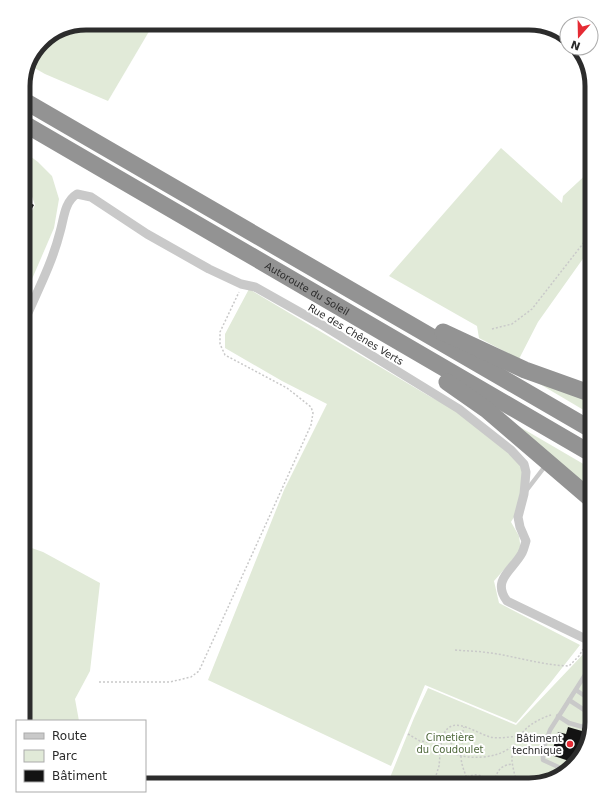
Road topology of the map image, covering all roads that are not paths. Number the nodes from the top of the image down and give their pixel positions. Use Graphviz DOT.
graph roads {
  1 [pos="30,104"];
  2 [pos="30,127"];
  3 [pos="377,305"];
  4 [pos="30,308"];
  5 [pos="366,323"];
  6 [pos="585,391"];
  7 [pos="585,426"];
  8 [pos="585,450"];
  9 [pos="548,462"];
  10 [pos="524,494"];
  11 [pos="585,494"];
  12 [pos="585,639"];
  13 [pos="585,675"];
  14 [pos="576,690"];
  15 [pos="585,696"];
  16 [pos="569,700"];
  17 [pos="585,711"];
  18 [pos="558,716"];
  19 [pos="585,727"];
  20 [pos="561,768"];
  1 -- 3 [label="highway"];
  2 -- 5 [label="highway, Autoroute du Soleil"];
  3 -- 6 [label="highway"];
  3 -- 7 [label="highway"];
  4 -- 10 [label="street, Rue des Chênes Verts"];
  5 -- 8 [label="highway, Autoroute du Soleil"];
  5 -- 9 [label="highway"];
  9 -- 10 [label="lane"];
  9 -- 11 [label="highway"];
  10 -- 12 [label="street, Rue des Chênes Verts"];
  13 -- 14 [label="lane"];
  14 -- 15 [label="lane"];
  14 -- 16 [label="lane"];
  16 -- 17 [label="lane"];
  16 -- 18 [label="lane"];
  18 -- 19 [label="lane"];
  18 -- 20 [label="lane"];
}
